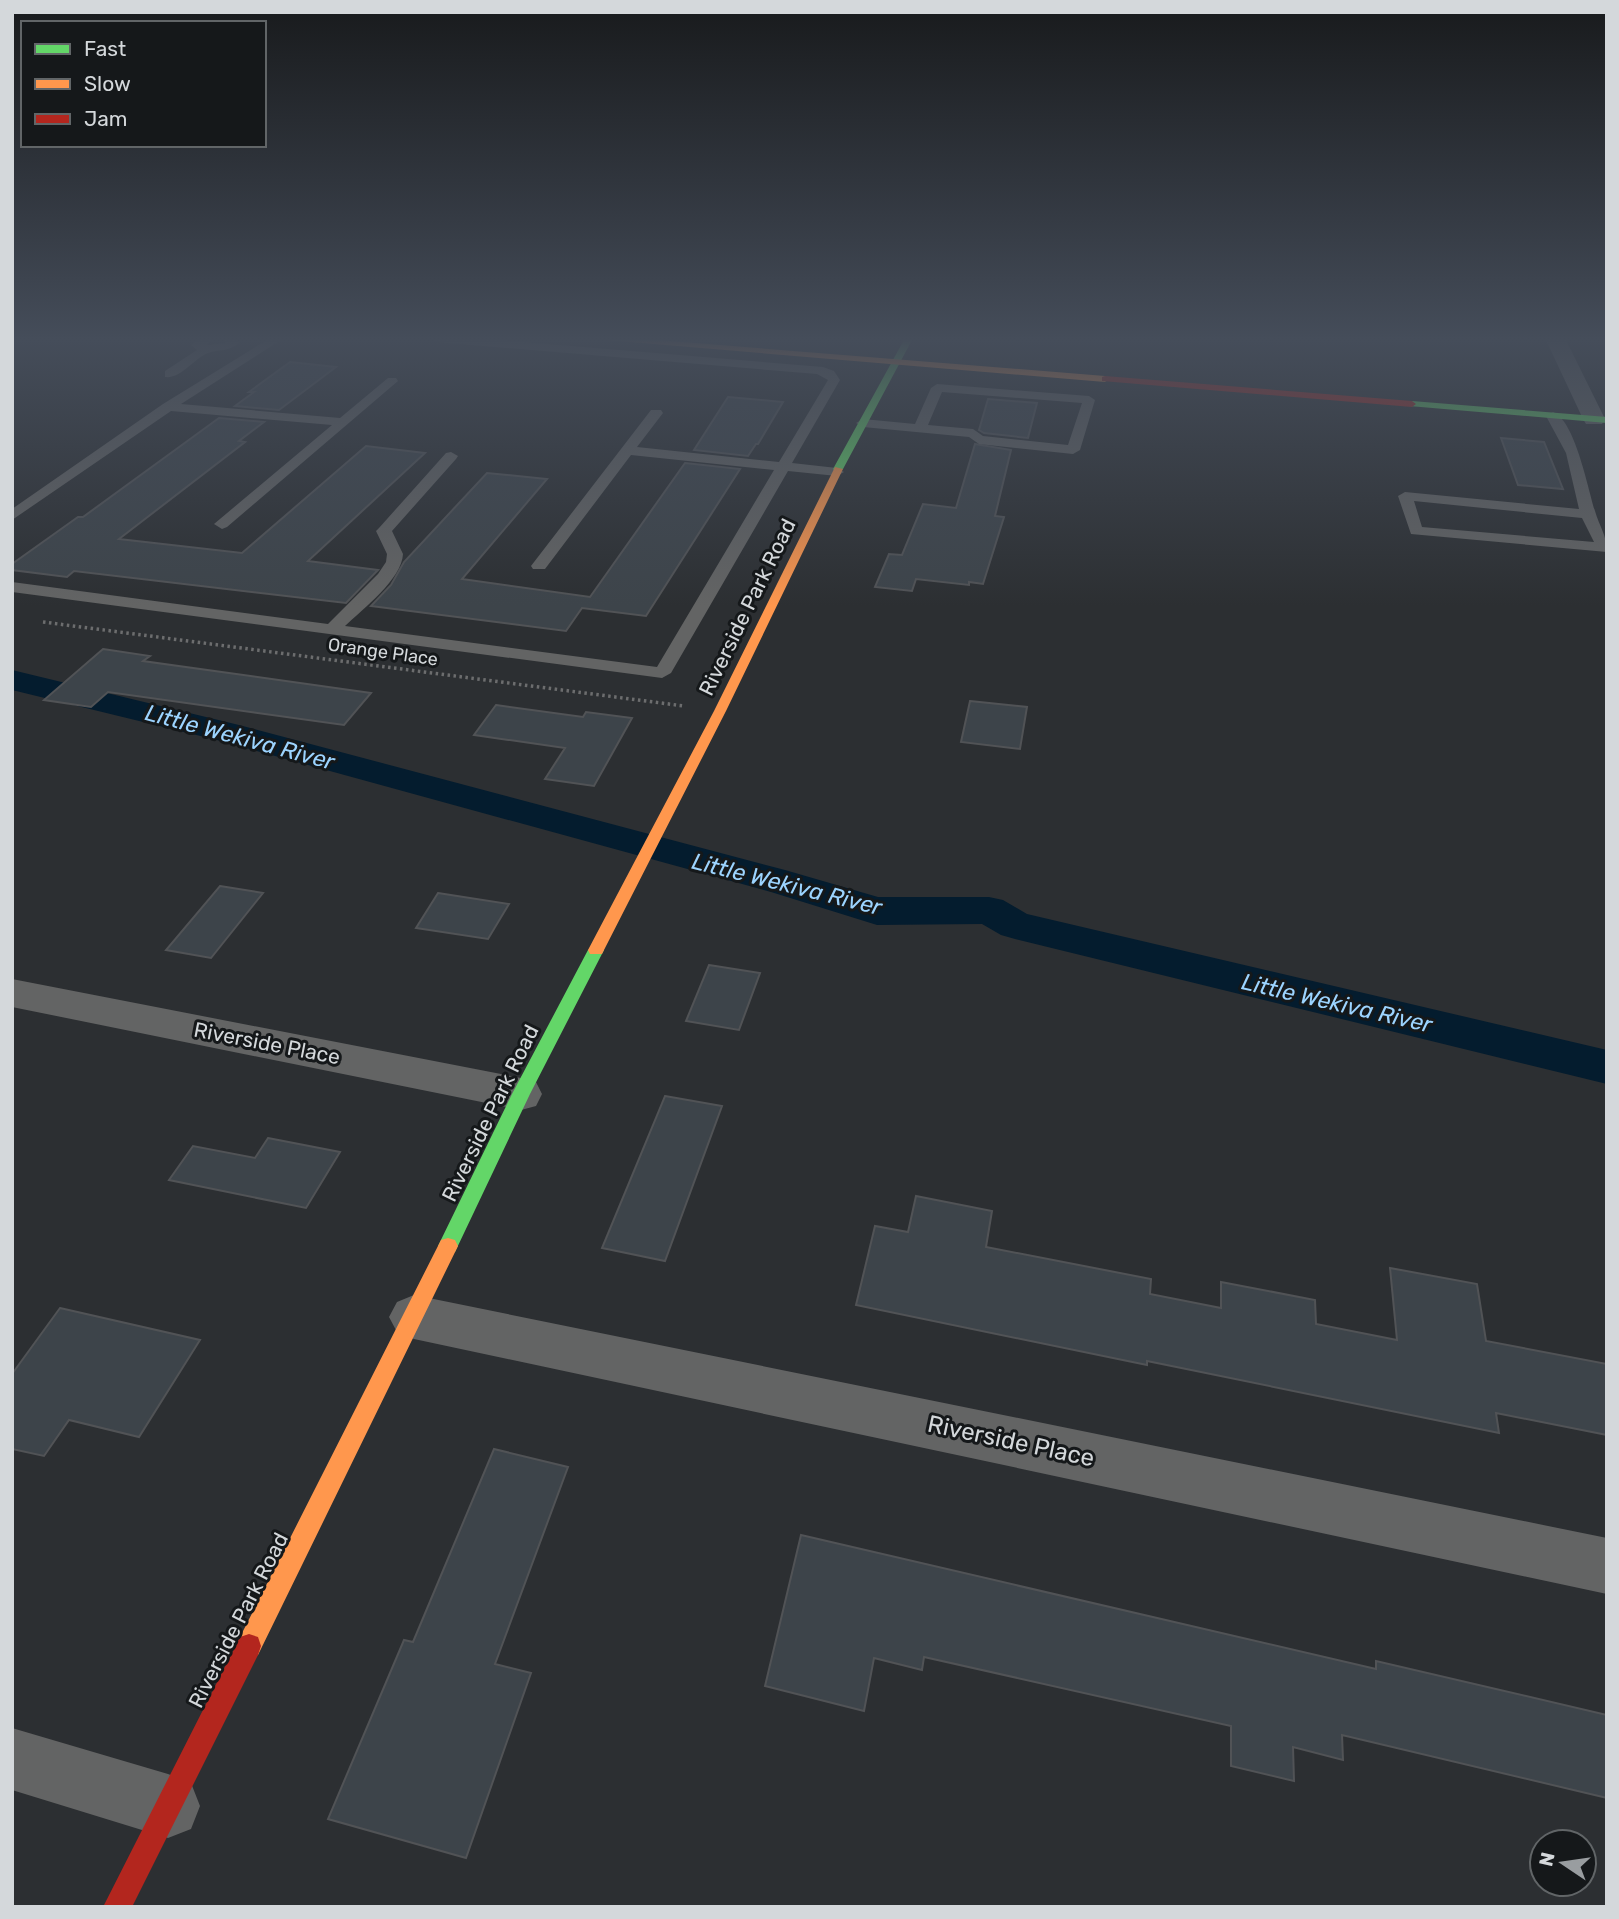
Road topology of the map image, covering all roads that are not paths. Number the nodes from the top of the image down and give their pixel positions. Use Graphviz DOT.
graph roads {
  1 [pos="139,428"];
  2 [pos="336,428"];
  3 [pos="645,428"];
  4 [pos="807,428"];
  5 [pos="861,428"];
  6 [pos="925,428"];
  7 [pos="1080,428"];
  8 [pos="1559,428"];
  9 [pos="627,450"];
  10 [pos="451,456"];
  11 [pos="785,466"];
  12 [pos="838,472"];
  13 [pos="1588,514"];
  14 [pos="12,516"];
  15 [pos="222,524"];
  16 [pos="539,566"];
  17 [pos="12,587"];
  18 [pos="330,631"];
  19 [pos="12,993"];
  20 [pos="521,1094"];
  21 [pos="414,1317"];
  22 [pos="1607,1566"];
  23 [pos="12,1759"];
  24 [pos="168,1806"];
  25 [pos="117,1907"];
  1 -- 14 [label="lane"];
  2 -- 15 [label="lane"];
  3 -- 9 [label="lane"];
  4 -- 11 [label="lane"];
  5 -- 12 [label="street, Riverside Park Road"];
  6 -- 7 [label="lane"];
  8 -- 13 [label="lane"];
  9 -- 11 [label="lane"];
  9 -- 16 [label="lane"];
  10 -- 18 [label="lane"];
  11 -- 12 [label="lane"];
  11 -- 18 [label="lane"];
  12 -- 20 [label="street, Riverside Park Road"];
  13 -- 13 [label="lane"];
  17 -- 18 [label="lane"];
  19 -- 20 [label="street, Riverside Place"];
  20 -- 21 [label="street, Riverside Park Road"];
  21 -- 22 [label="street, Riverside Place"];
  21 -- 24 [label="street, Riverside Park Road"];
  23 -- 24 [label="street"];
  24 -- 25 [label="street, Riverside Park Road"];
}
